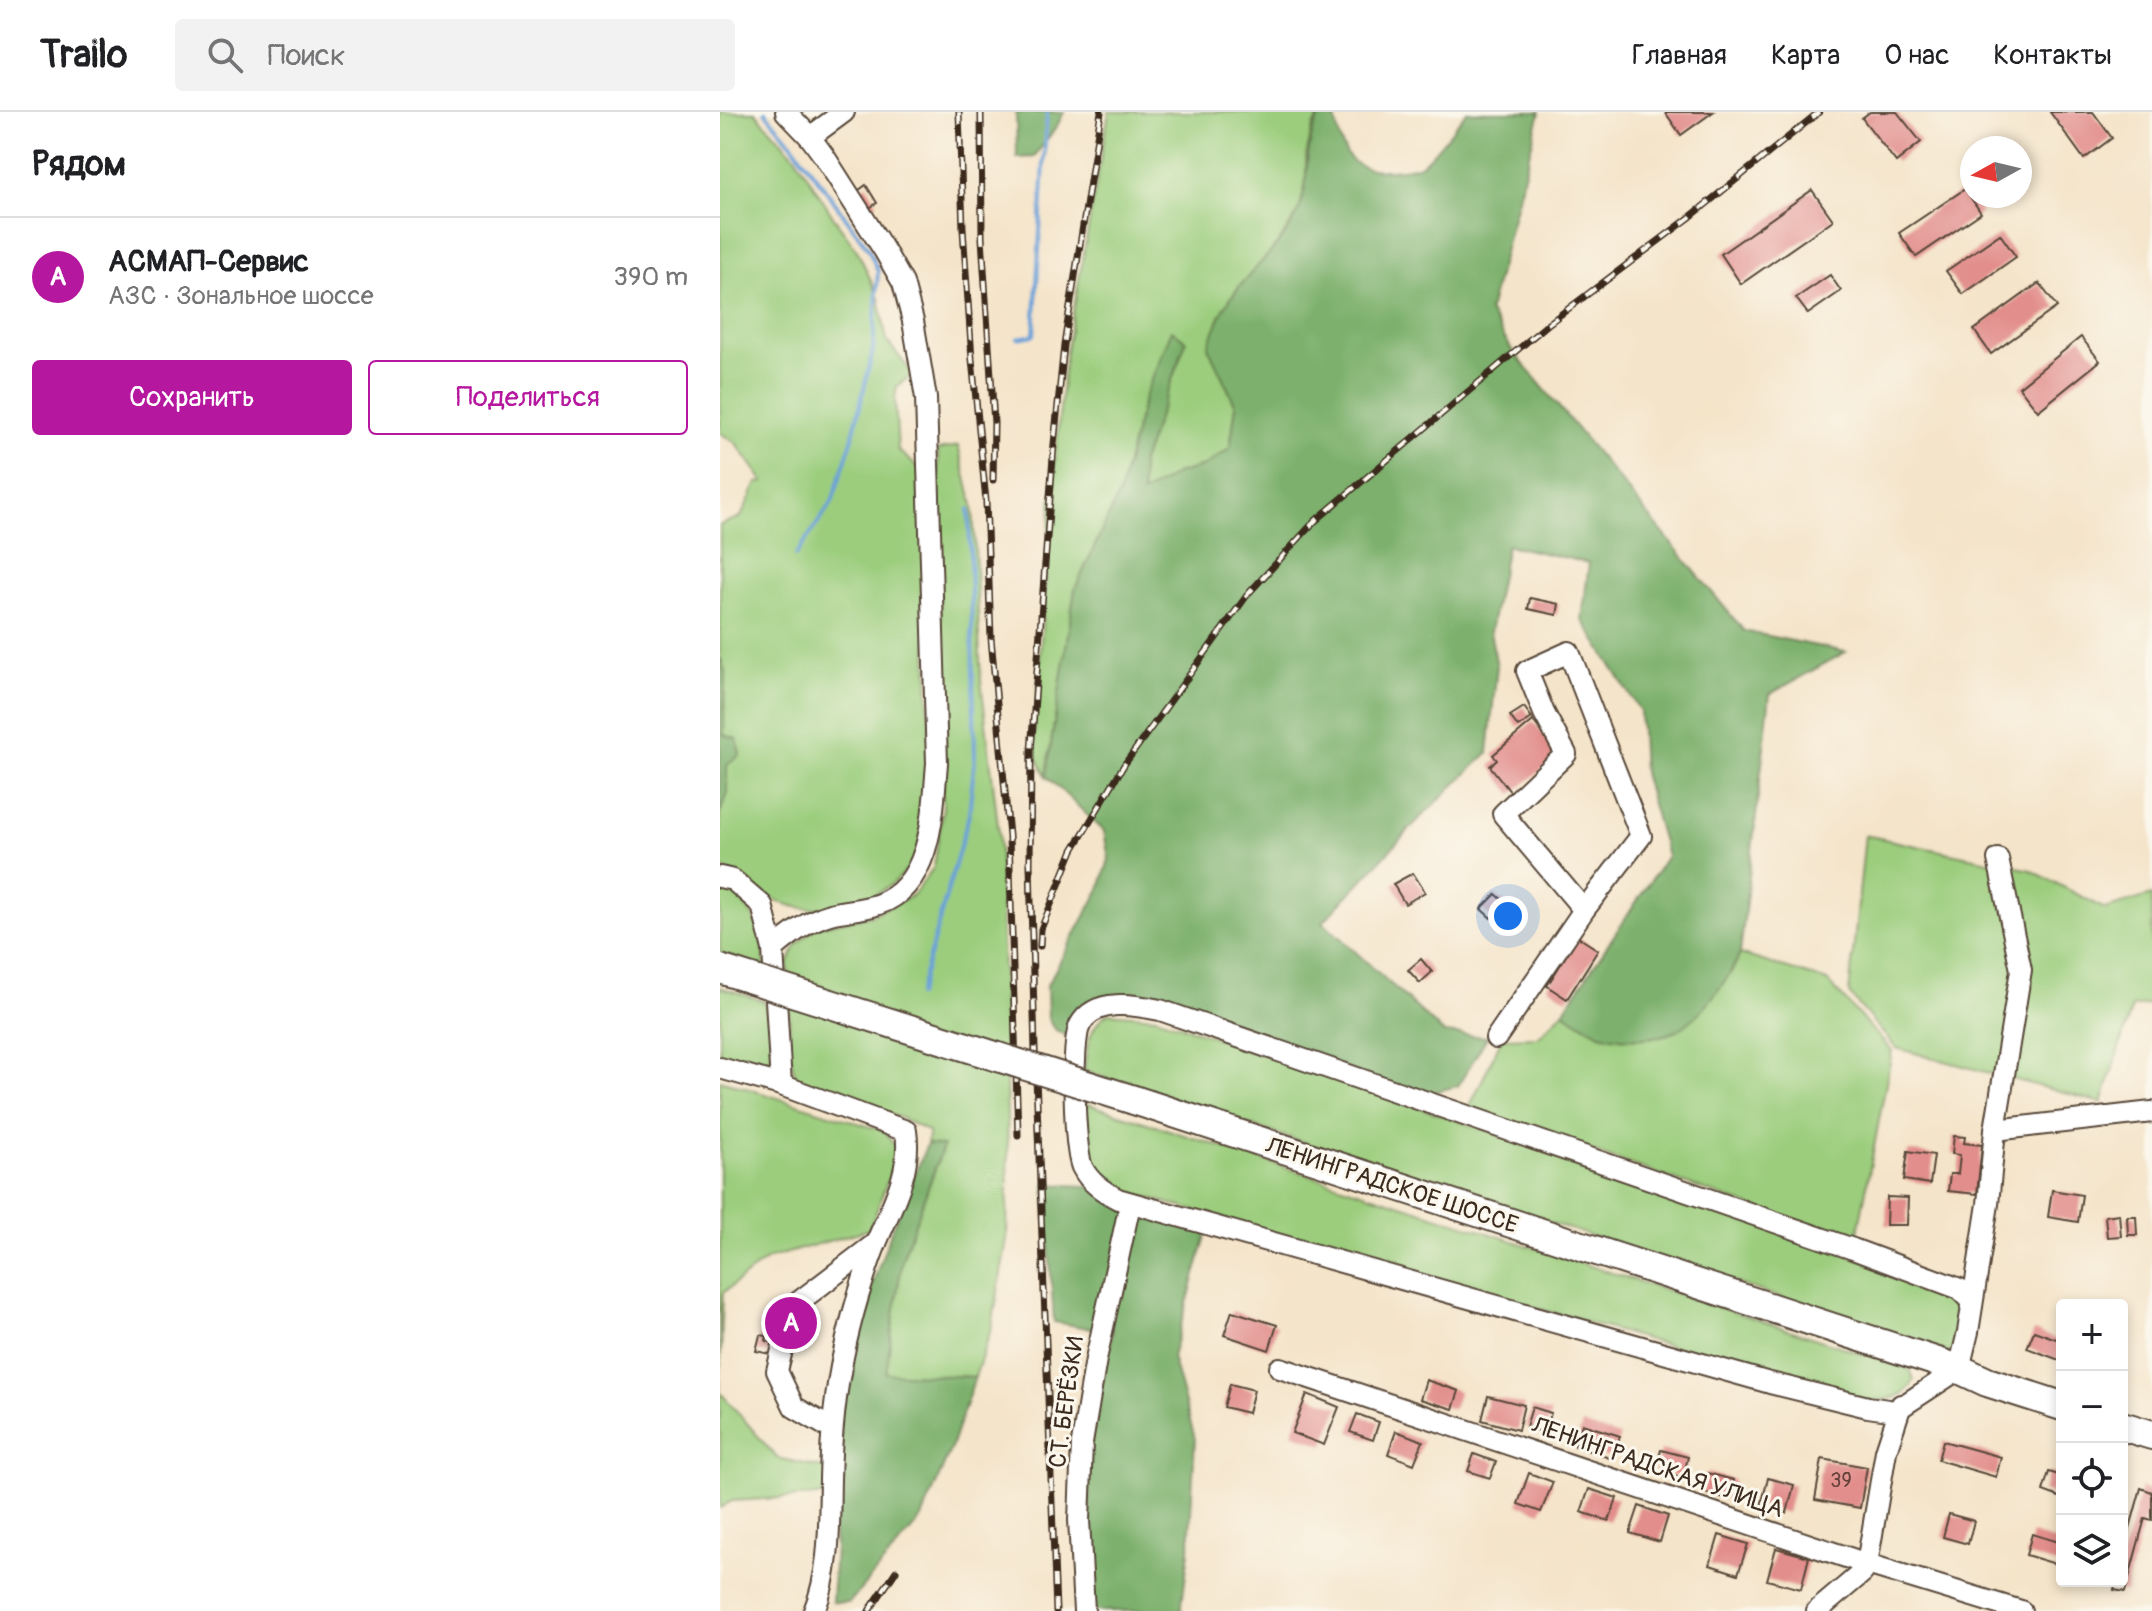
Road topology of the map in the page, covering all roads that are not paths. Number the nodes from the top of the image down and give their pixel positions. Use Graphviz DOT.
graph roads {
  1 [pos="786,112"];
  2 [pos="844,112"];
  3 [pos="810,137"];
  4 [pos="1998,859"];
  5 [pos="720,877"];
  6 [pos="1584,910"];
  7 [pos="773,949"];
  8 [pos="720,969"];
  9 [pos="1496,1038"];
  10 [pos="720,1068"];
  11 [pos="781,1085"];
  12 [pos="2152,1112"];
  13 [pos="1995,1130"];
  14 [pos="1130,1204"];
  15 [pos="876,1243"];
  16 [pos="1971,1300"];
  17 [pos="1280,1368"];
  18 [pos="1959,1369"];
  19 [pos="2056,1404"];
  20 [pos="1901,1405"];
  21 [pos="2128,1428"];
  22 [pos="832,1429"];
  23 [pos="2152,1435"];
  24 [pos="1867,1564"];
  25 [pos="1969,1603"];
  26 [pos="814,1611"];
  27 [pos="1084,1611"];
  28 [pos="1817,1611"];
  29 [pos="2021,1611"];
  1 -- 3 [label="street"];
  2 -- 3 [label="street"];
  3 -- 7 [label="street"];
  4 -- 13 [label="street"];
  5 -- 7 [label="street"];
  6 -- 6 [label="street"];
  6 -- 9 [label="street"];
  7 -- 11 [label="street"];
  8 -- 18 [label="highway, ЛЕНИНГРАДСКОЕ ШОССЕ, bridge"];
  10 -- 11 [label="street"];
  11 -- 15 [label="street"];
  12 -- 13 [label="street"];
  13 -- 16 [label="street"];
  14 -- 16 [label="street"];
  14 -- 20 [label="street"];
  14 -- 27 [label="street, СТ. БЕРЁЗКИ"];
  15 -- 22 [label="street"];
  15 -- 22 [label="street"];
  16 -- 18 [label="street"];
  17 -- 24 [label="street, ЛЕНИНГРАДСКАЯ УЛИЦА"];
  18 -- 19 [label="highway, ЛЕНИНГРАДСКОЕ ШОССЕ"];
  18 -- 20 [label="street"];
  20 -- 24 [label="street"];
  21 -- 23 [label="highway"];
  22 -- 26 [label="street"];
  24 -- 25 [label="street, ЛЕНИНГРАДСКАЯ УЛИЦА"];
  24 -- 28 [label="street"];
  25 -- 29 [label="street, ЛЕНИНГРАДСКАЯ УЛИЦА"];
}
